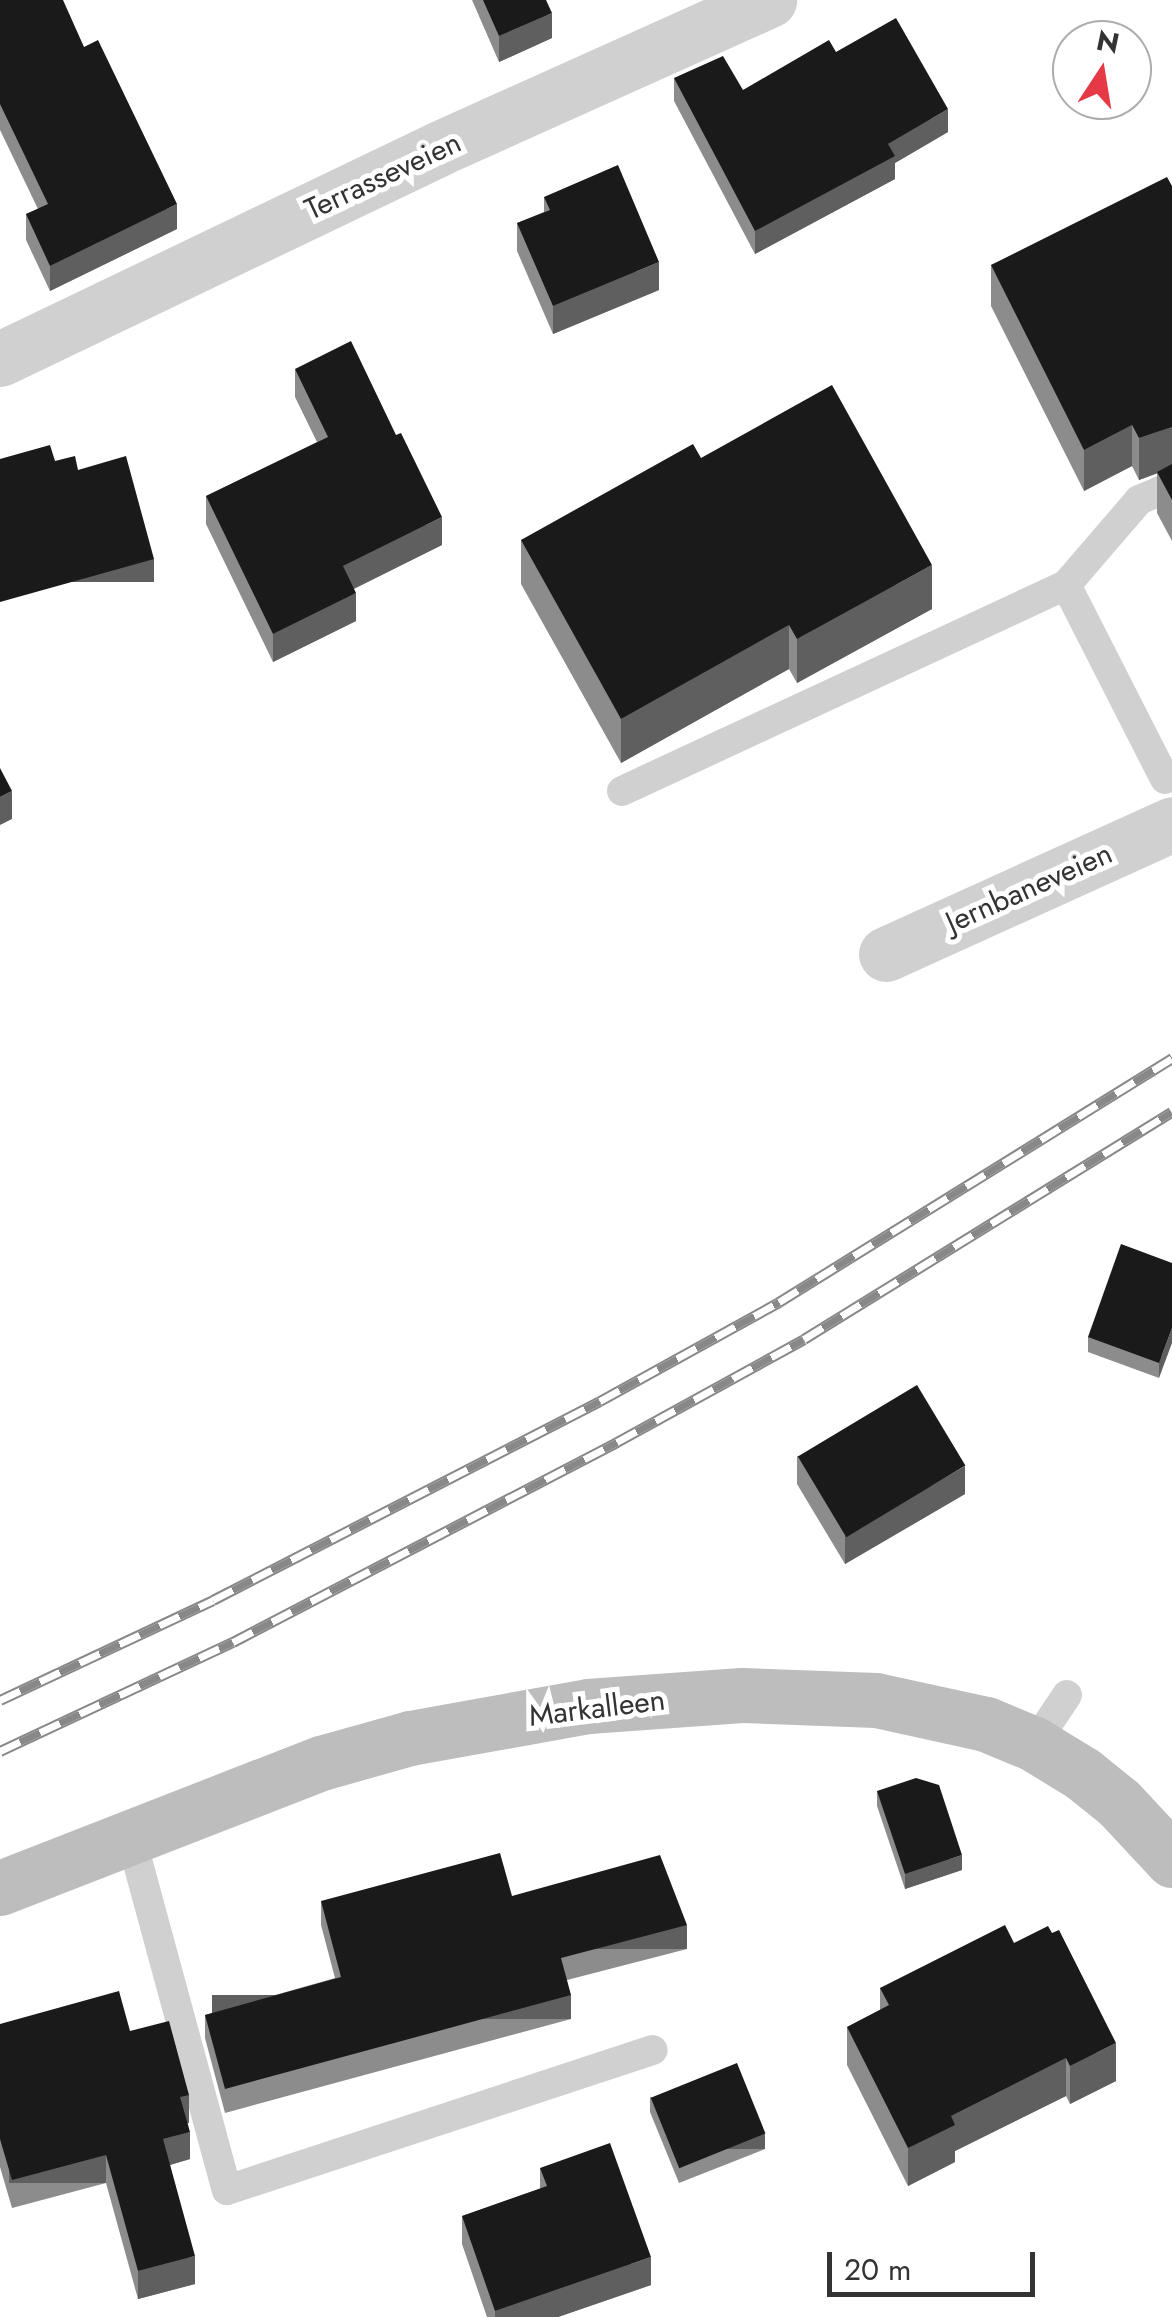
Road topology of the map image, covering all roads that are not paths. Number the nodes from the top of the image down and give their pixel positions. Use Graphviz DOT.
graph roads {
  1 [pos="769,0"];
  2 [pos="0,359"];
  3 [pos="1172,486"];
  4 [pos="1066,586"];
  5 [pos="622,792"];
  6 [pos="1168,802"];
  7 [pos="886,954"];
  8 [pos="1067,1695"];
  9 [pos="1034,1744"];
  10 [pos="130,1834"];
  11 [pos="1172,1860"];
  12 [pos="0,1888"];
  13 [pos="653,2050"];
  1 -- 2 [label="street, Terrasseveien"];
  3 -- 4 [label="lane"];
  4 -- 5 [label="lane"];
  4 -- 6 [label="lane"];
  6 -- 7 [label="street, Jernbaneveien"];
  8 -- 9 [label="lane"];
  9 -- 10 [label="main road, Markalleen"];
  9 -- 11 [label="main road, Markalleen"];
  10 -- 12 [label="main road, Markalleen"];
  10 -- 13 [label="lane"];
}
